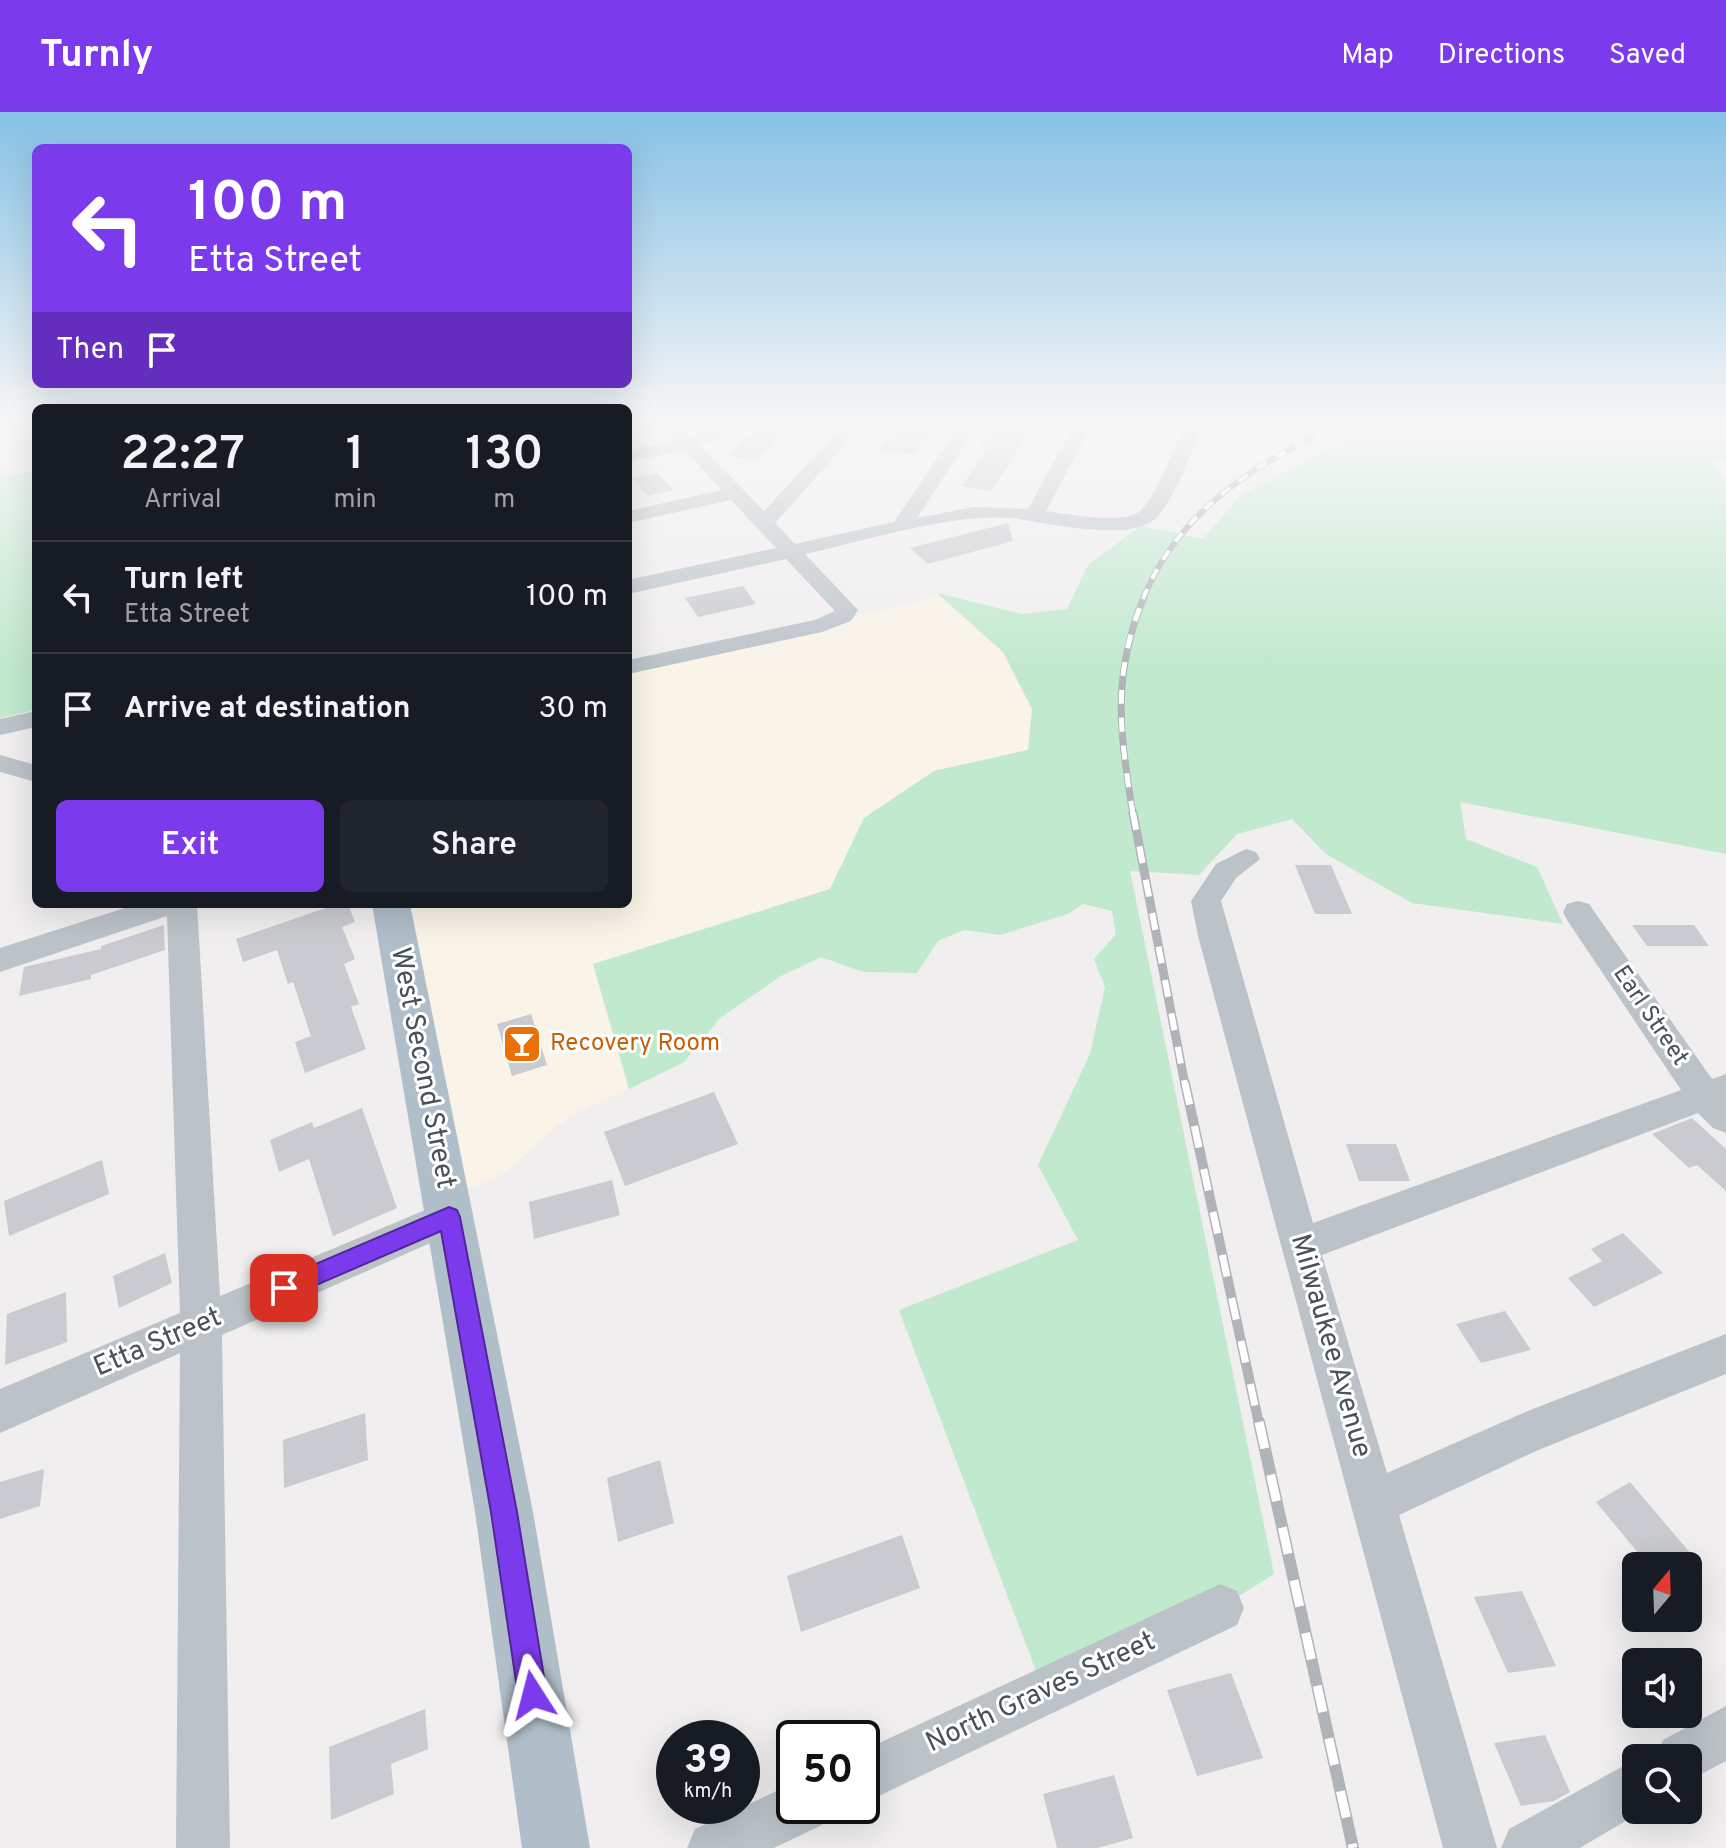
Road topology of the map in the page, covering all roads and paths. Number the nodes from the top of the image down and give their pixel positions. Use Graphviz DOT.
graph roads {
  1 [pos="673,507"];
  2 [pos="751,507"];
  3 [pos="779,507"];
  4 [pos="914,507"];
  5 [pos="1039,507"];
  6 [pos="1153,507"];
  7 [pos="1035,514"];
  8 [pos="632,516"];
  9 [pos="765,522"];
  10 [pos="901,527"];
  11 [pos="795,552"];
  12 [pos="632,586"];
  13 [pos="632,666"];
  14 [pos="32,720"];
  15 [pos="0,727"];
  16 [pos="0,763"];
  17 [pos="32,773"];
  18 [pos="1246,859"];
  19 [pos="158,908"];
  20 [pos="182,908"];
  21 [pos="392,908"];
  22 [pos="1578,912"];
  23 [pos="0,960"];
  24 [pos="1719,1101"];
  25 [pos="449,1217"];
  26 [pos="1301,1245"];
  27 [pos="201,1324"];
  28 [pos="1726,1354"];
  29 [pos="0,1411"];
  30 [pos="1375,1502"];
  31 [pos="1220,1608"];
  32 [pos="1726,1732"];
  33 [pos="1702,1746"];
  34 [pos="880,1769"];
  35 [pos="1622,1793"];
  36 [pos="776,1819"];
  37 [pos="203,1848"];
  38 [pos="556,1848"];
  39 [pos="714,1848"];
  40 [pos="1470,1848"];
  41 [pos="1528,1848"];
  1 -- 8 [label="street"];
  2 -- 9 [label="street"];
  3 -- 9 [label="street"];
  4 -- 10 [label="street"];
  5 -- 7 [label="street"];
  6 -- 7 [label="street"];
  7 -- 10 [label="street"];
  9 -- 11 [label="street"];
  10 -- 11 [label="street"];
  11 -- 12 [label="street"];
  11 -- 13 [label="street"];
  14 -- 15 [label="street"];
  16 -- 17 [label="street"];
  18 -- 26 [label="street, Milwaukee Avenue"];
  19 -- 23 [label="street"];
  20 -- 27 [label="street"];
  21 -- 25 [label="main road, West Second Street"];
  22 -- 24 [label="street, Earl Street"];
  24 -- 26 [label="street"];
  25 -- 27 [label="street, Etta Street"];
  25 -- 38 [label="main road, West Second Street"];
  26 -- 30 [label="street, Milwaukee Avenue"];
  27 -- 29 [label="street, Etta Street"];
  27 -- 37 [label="street"];
  28 -- 30 [label="street"];
  30 -- 40 [label="street, Milwaukee Avenue"];
  31 -- 34 [label="street, North Graves Street"];
  32 -- 33 [label="street"];
  35 -- 41 [label="street"];
  36 -- 39 [label="street"];
}
